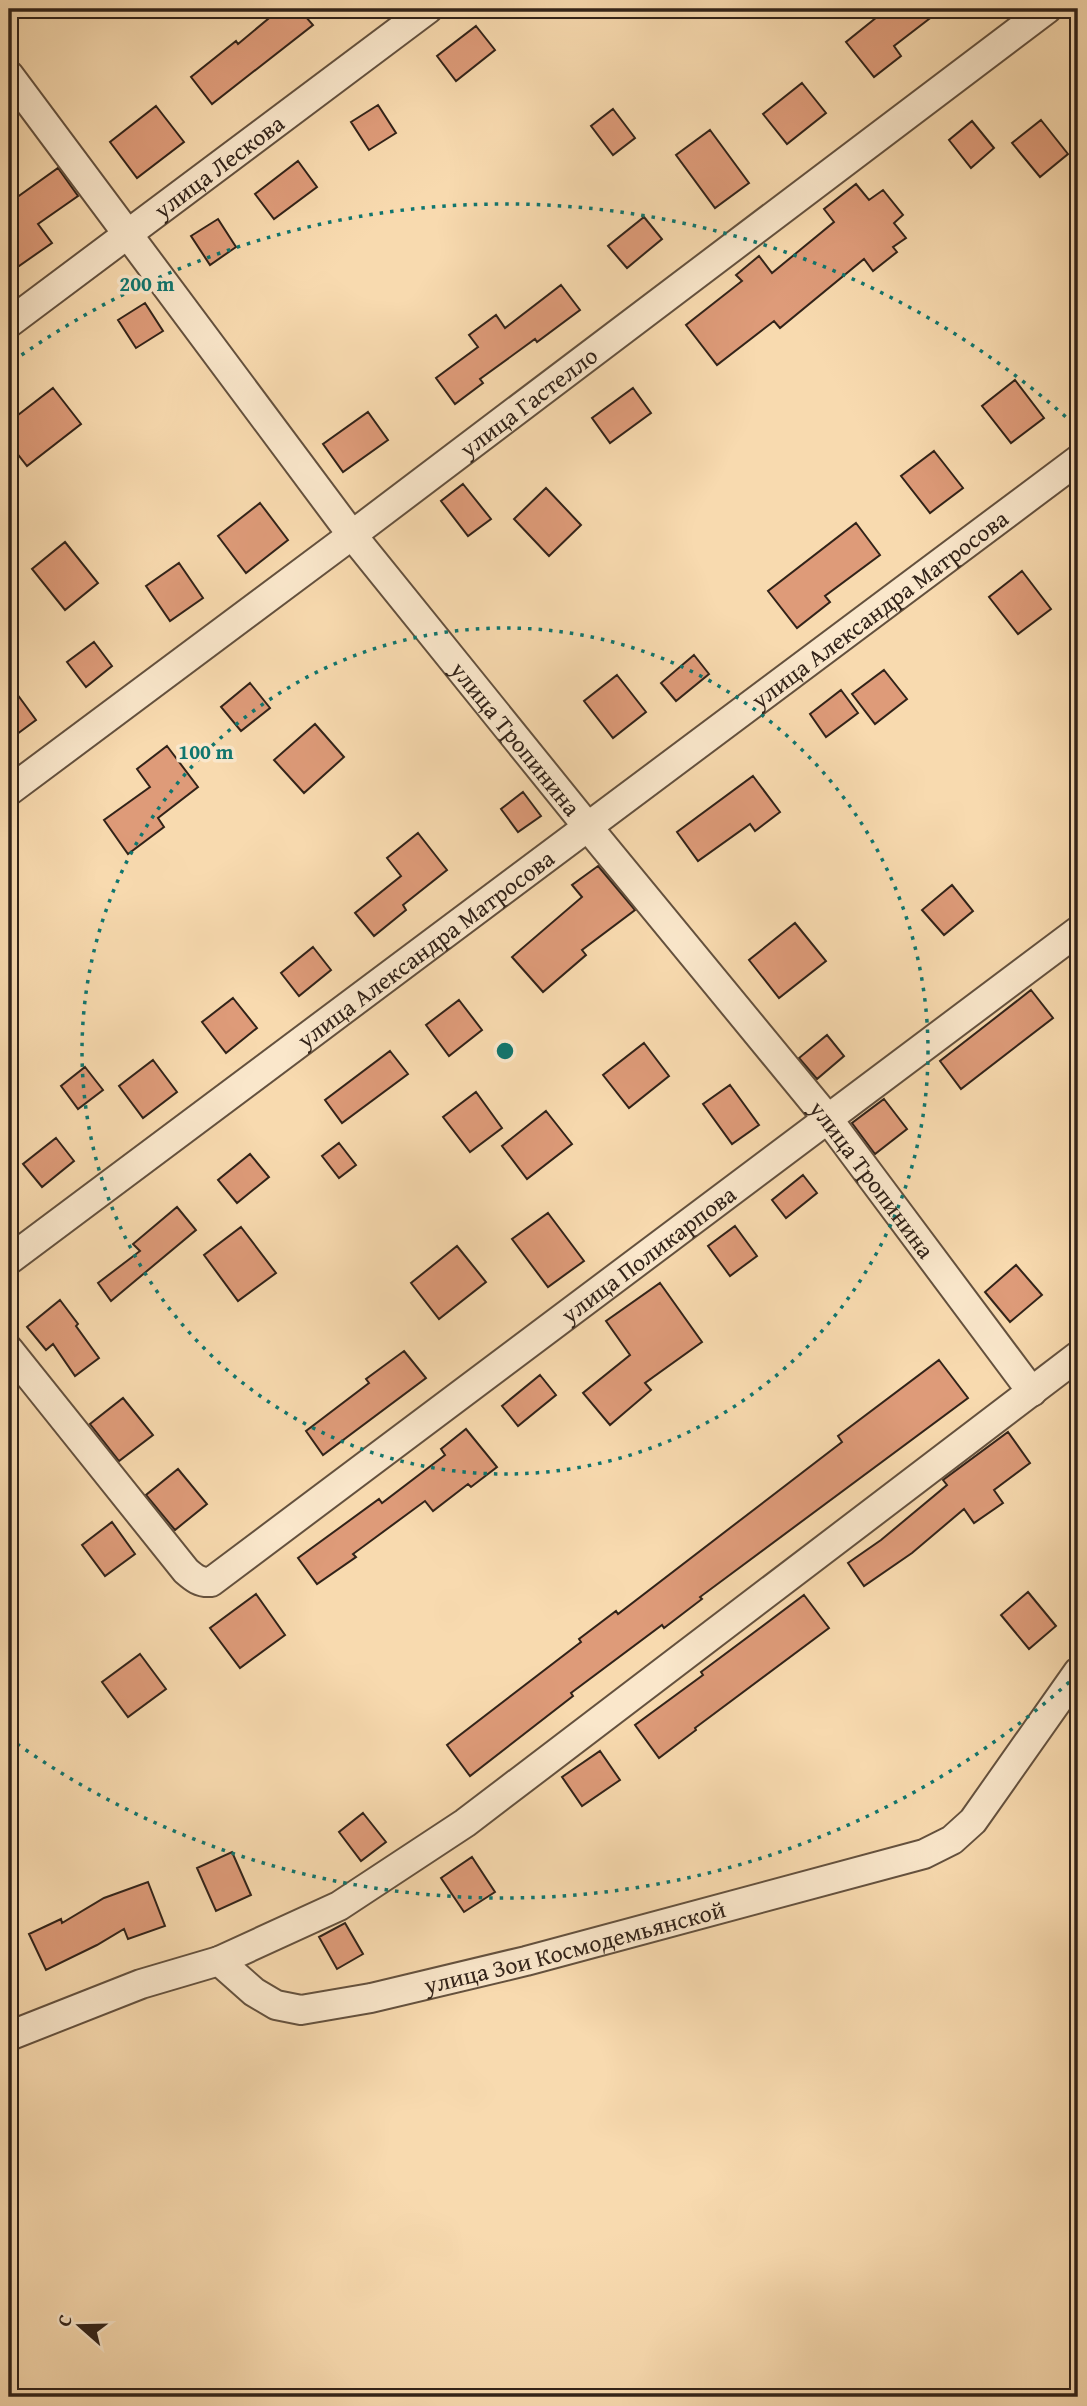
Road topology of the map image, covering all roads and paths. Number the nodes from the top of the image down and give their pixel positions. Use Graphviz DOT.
graph roads {
  1 [pos="428,9"];
  2 [pos="1047,9"];
  3 [pos="9,75"];
  4 [pos="127,233"];
  5 [pos="9,323"];
  6 [pos="1078,460"];
  7 [pos="352,535"];
  8 [pos="9,791"];
  9 [pos="587,826"];
  10 [pos="1078,931"];
  11 [pos="828,1119"];
  12 [pos="9,1260"];
  13 [pos="9,1350"];
  14 [pos="1078,1356"];
  15 [pos="1032,1392"];
  16 [pos="1078,1672"];
  17 [pos="219,1961"];
  18 [pos="11,2029"];
  1 -- 4 [label="street, улица Лескова"];
  2 -- 7 [label="street, улица Гастелло"];
  3 -- 4 [label="street, улица Тропинина"];
  4 -- 5 [label="street, улица Лескова"];
  4 -- 7 [label="street, улица Тропинина"];
  6 -- 9 [label="street, улица Александра Матросова"];
  7 -- 8 [label="street, улица Гастелло"];
  7 -- 9 [label="street, улица Тропинина"];
  9 -- 11 [label="street, улица Тропинина"];
  9 -- 12 [label="street, улица Александра Матросова"];
  10 -- 11 [label="street, улица Поликарпова"];
  11 -- 13 [label="street, улица Поликарпова"];
  11 -- 15 [label="street, улица Тропинина"];
  14 -- 15 [label="street"];
  15 -- 17 [label="street"];
  16 -- 17 [label="street, улица Зои Космодемьянской"];
  17 -- 18 [label="street"];
}
